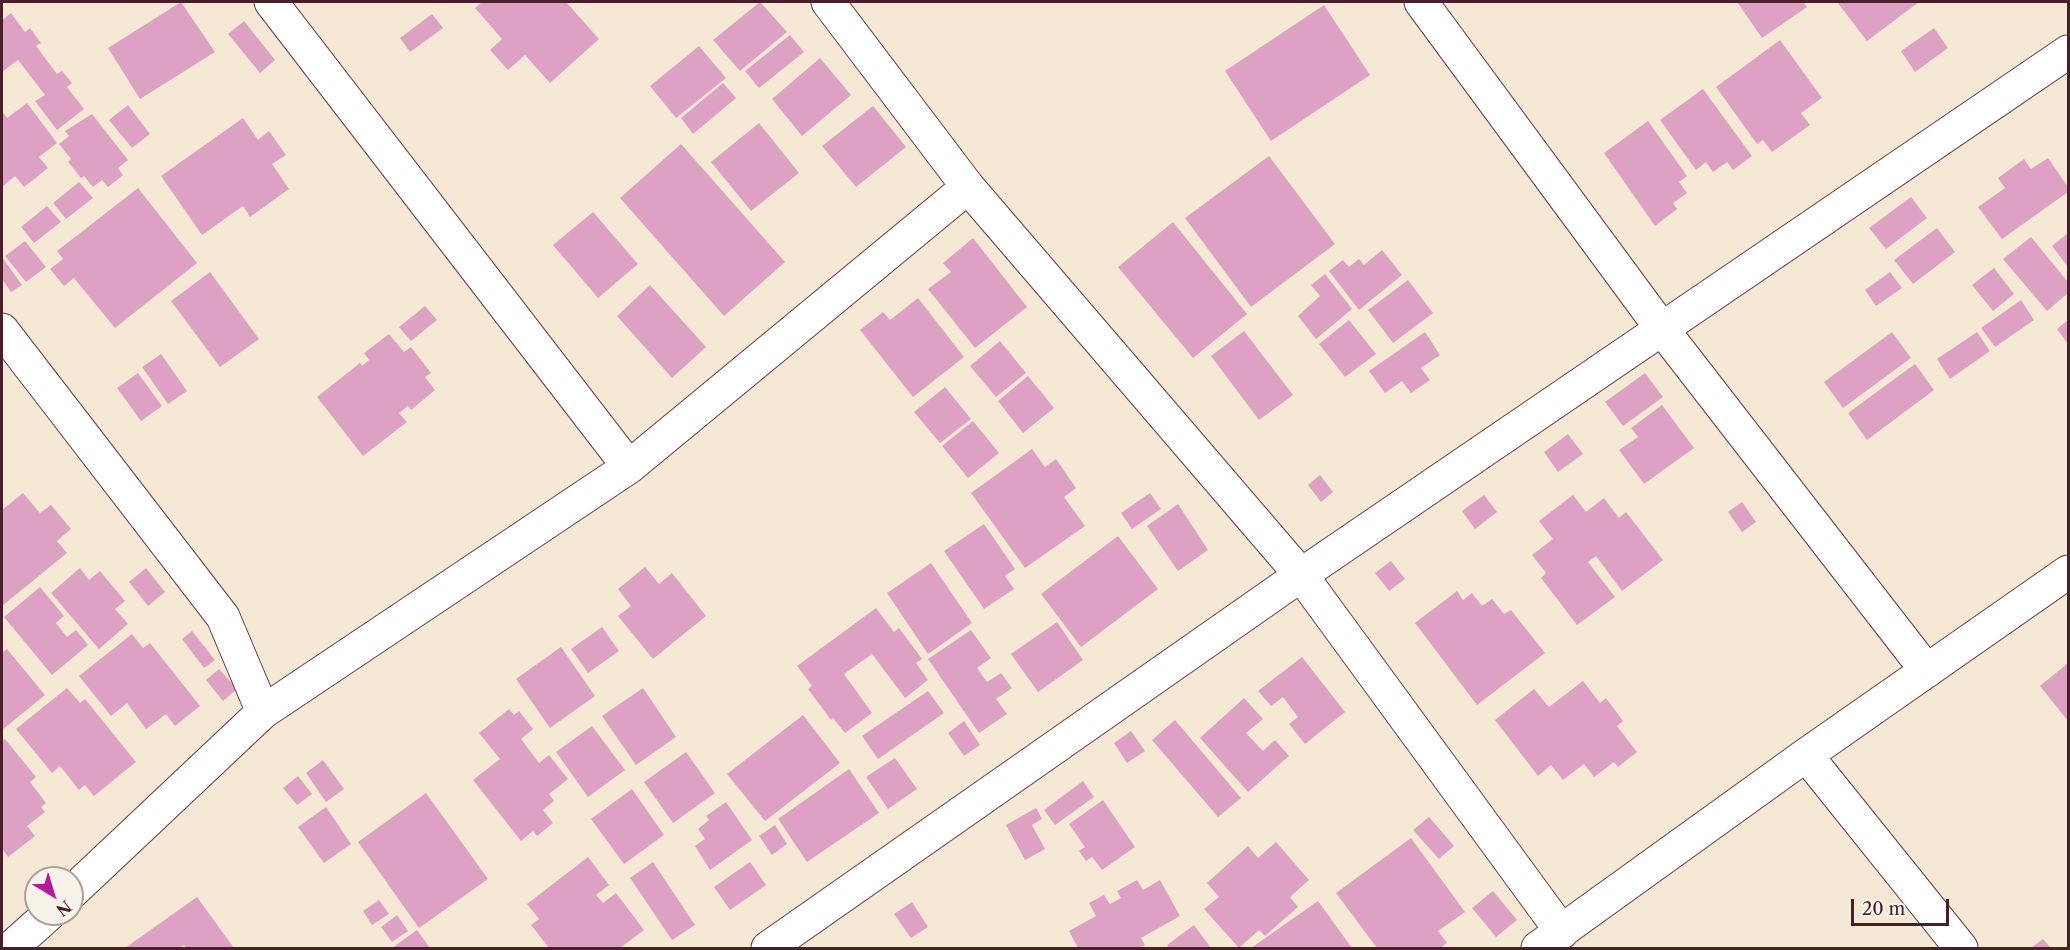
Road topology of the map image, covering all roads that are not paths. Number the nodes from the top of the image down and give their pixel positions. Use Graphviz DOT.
graph roads {
  1 [pos="270,2"];
  2 [pos="828,2"];
  3 [pos="1420,2"];
  4 [pos="2068,52"];
  5 [pos="968,187"];
  6 [pos="1662,329"];
  7 [pos="2,330"];
  8 [pos="629,467"];
  9 [pos="2068,572"];
  10 [pos="1301,575"];
  11 [pos="1927,671"];
  12 [pos="263,712"];
  13 [pos="1806,755"];
  14 [pos="84,881"];
  15 [pos="32,926"];
  16 [pos="13,940"];
  17 [pos="1550,940"];
  18 [pos="768,948"];
  19 [pos="1961,948"];
  1 -- 8 [label="street"];
  2 -- 5 [label="street"];
  3 -- 6 [label="street"];
  4 -- 6 [label="street"];
  5 -- 8 [label="street"];
  5 -- 10 [label="street"];
  6 -- 10 [label="street"];
  6 -- 11 [label="street"];
  7 -- 12 [label="street"];
  8 -- 12 [label="street"];
  9 -- 11 [label="street"];
  10 -- 17 [label="street"];
  10 -- 18 [label="street"];
  11 -- 13 [label="street"];
  12 -- 14 [label="street"];
  13 -- 17 [label="street"];
  13 -- 19 [label="street"];
  15 -- 16 [label="street"];
}
